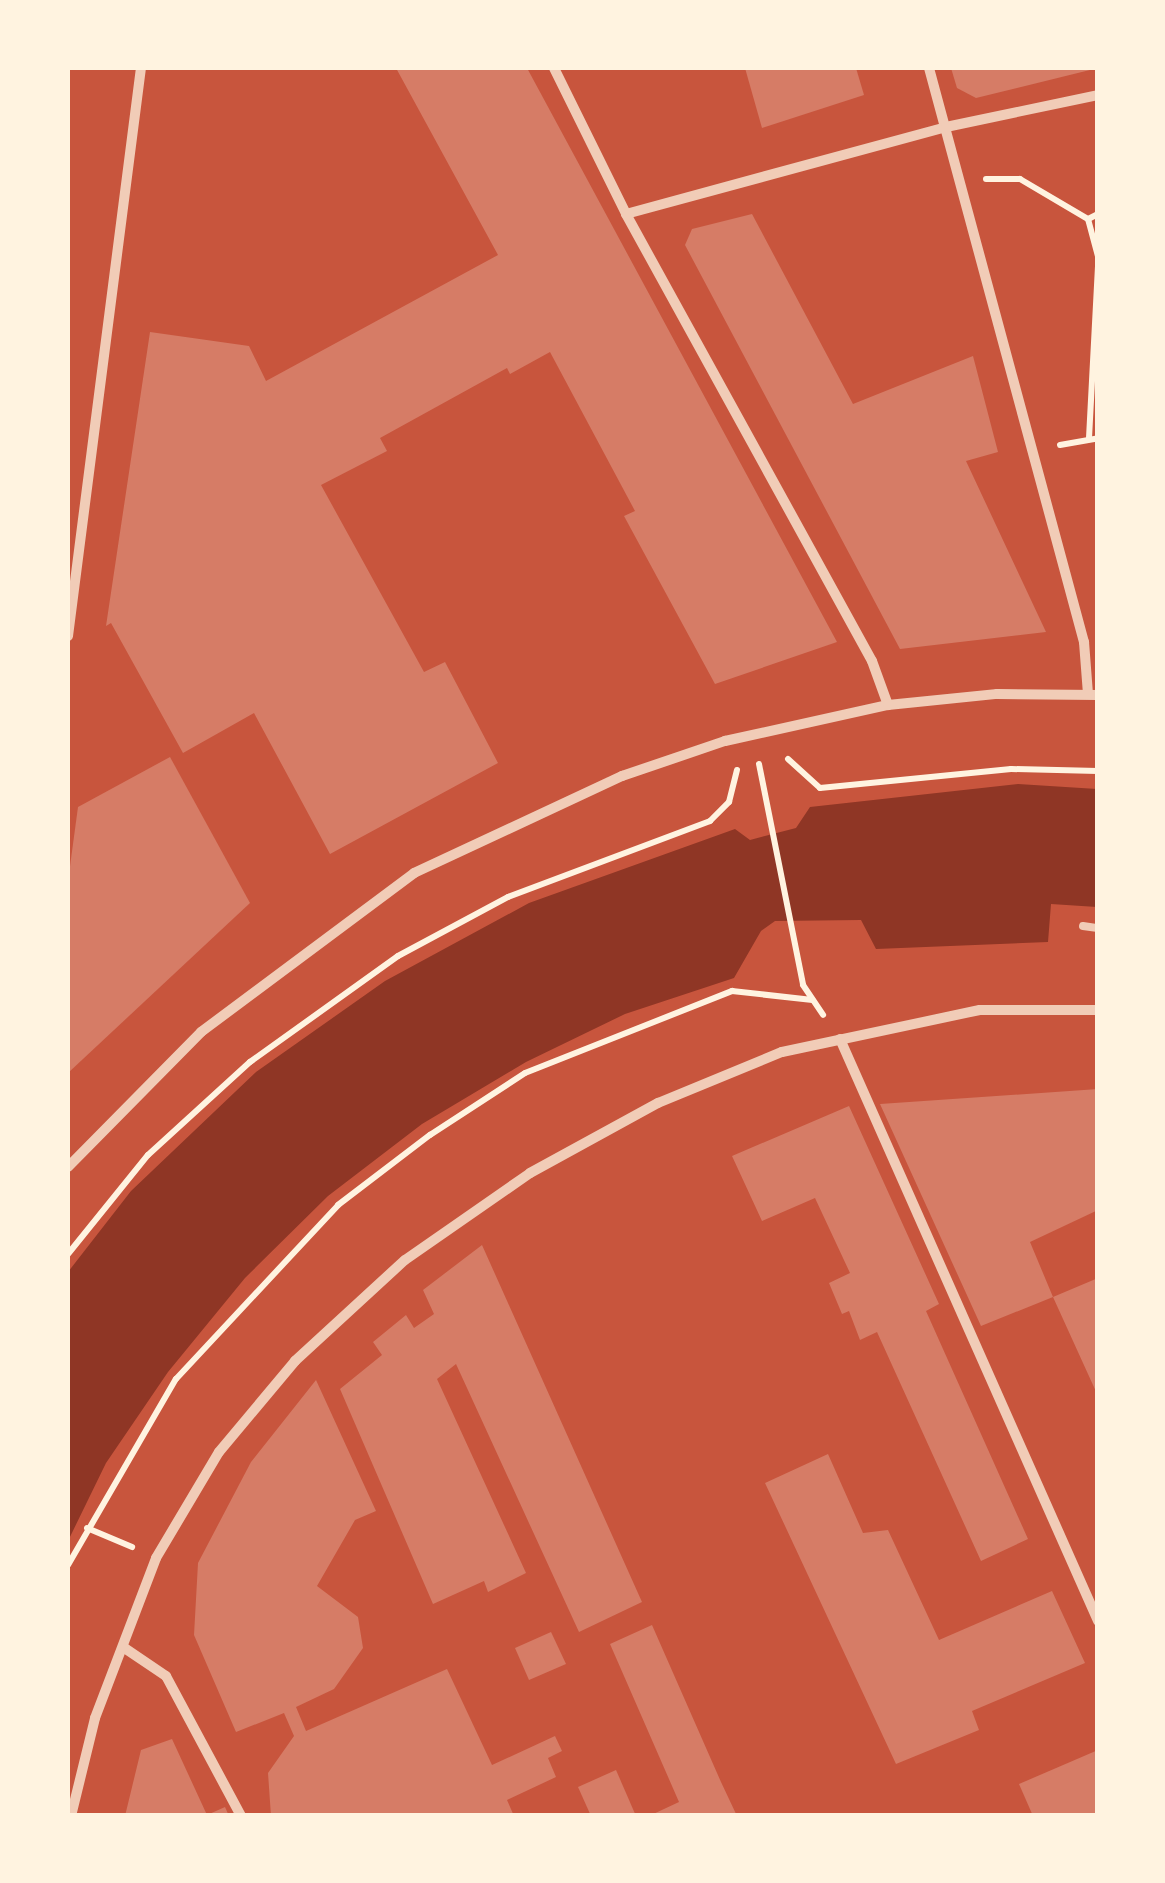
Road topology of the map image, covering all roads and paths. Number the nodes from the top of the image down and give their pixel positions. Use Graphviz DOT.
graph roads {
  1 [pos="141,68"];
  2 [pos="554,68"];
  3 [pos="929,68"];
  4 [pos="1098,95"];
  5 [pos="946,127"];
  6 [pos="961,186"];
  7 [pos="626,214"];
  8 [pos="1098,214"];
  9 [pos="1088,219"];
  10 [pos="1098,260"];
  11 [pos="1089,438"];
  12 [pos="68,636"];
  13 [pos="1092,694"];
  14 [pos="888,706"];
  15 [pos="759,762"];
  16 [pos="1098,771"];
  17 [pos="1083,926"];
  18 [pos="1098,928"];
  19 [pos="1098,1010"];
  20 [pos="840,1039"];
  21 [pos="68,1167"];
  22 [pos="68,1254"];
  23 [pos="87,1528"];
  24 [pos="156,1558"];
  25 [pos="68,1565"];
  26 [pos="1098,1621"];
  27 [pos="124,1647"];
  28 [pos="71,1816"];
  29 [pos="241,1816"];
  1 -- 12 [label="street"];
  2 -- 7 [label="street"];
  3 -- 5 [label="street"];
  4 -- 5 [label="street"];
  5 -- 6 [label="street"];
  5 -- 7 [label="street"];
  6 -- 9 [label="path"];
  6 -- 13 [label="street"];
  7 -- 14 [label="street"];
  8 -- 9 [label="path"];
  9 -- 10 [label="path"];
  10 -- 11 [label="path"];
  13 -- 14 [label="street"];
  14 -- 21 [label="street"];
  15 -- 16 [label="path"];
  15 -- 22 [label="path"];
  15 -- 23 [label="path"];
  17 -- 18 [label="lane"];
  19 -- 20 [label="street"];
  20 -- 24 [label="street"];
  20 -- 26 [label="street"];
  23 -- 24 [label="path"];
  23 -- 25 [label="path"];
  24 -- 27 [label="street"];
  27 -- 28 [label="street"];
  27 -- 29 [label="street"];
}
